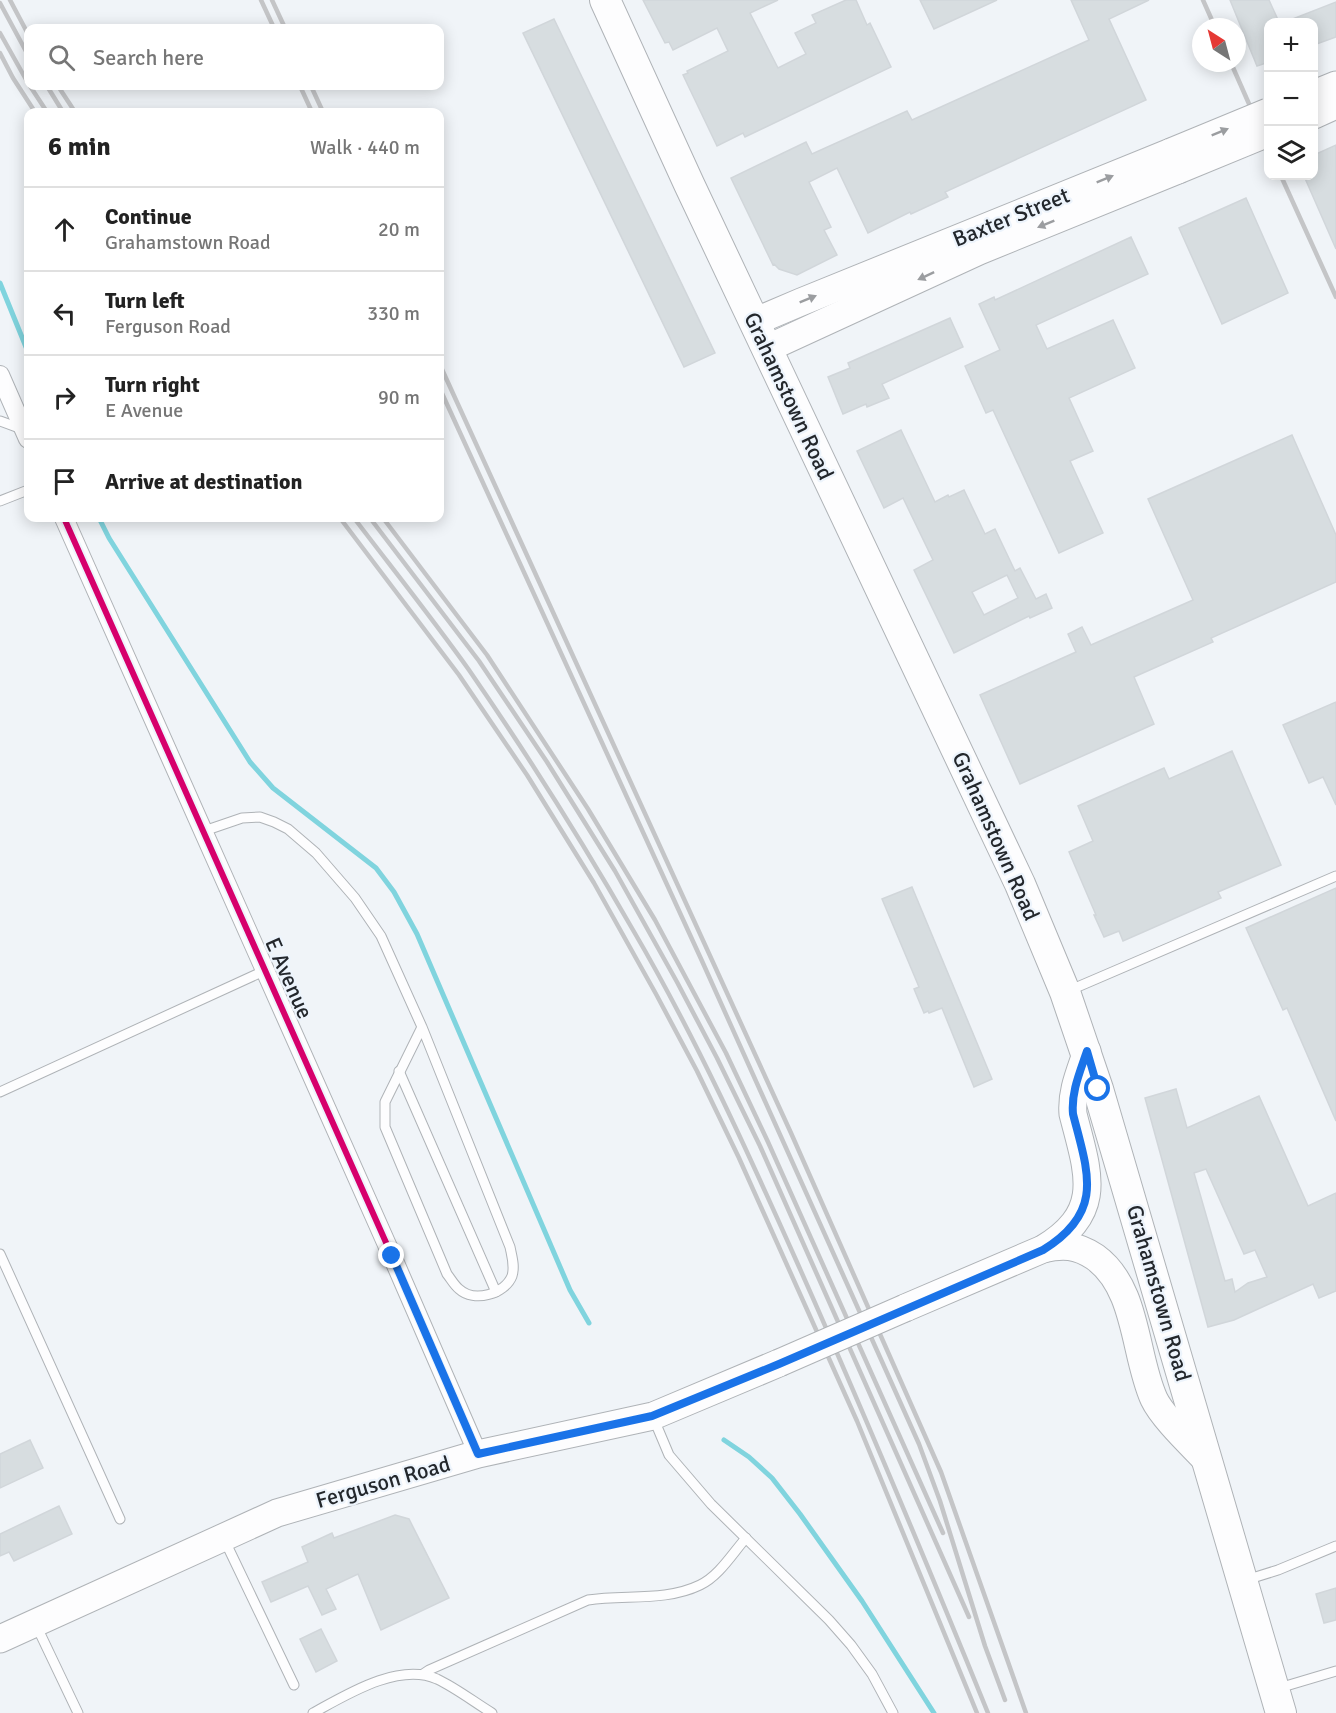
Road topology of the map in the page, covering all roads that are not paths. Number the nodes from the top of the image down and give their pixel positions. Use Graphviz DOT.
graph roads {
  1 [pos="605,0"];
  2 [pos="1336,85"];
  3 [pos="1318,92"];
  4 [pos="1336,105"];
  5 [pos="1318,113"];
  6 [pos="1264,115"];
  7 [pos="1264,134"];
  8 [pos="1174,161"];
  9 [pos="754,322"];
  10 [pos="766,349"];
  11 [pos="0,375"];
  12 [pos="0,421"];
  13 [pos="24,429"];
  14 [pos="24,433"];
  15 [pos="24,492"];
  16 [pos="0,501"];
  17 [pos="66,522"];
  18 [pos="204,831"];
  19 [pos="1336,876"];
  20 [pos="266,970"];
  21 [pos="1065,992"];
  22 [pos="422,1027"];
  23 [pos="1087,1051"];
  24 [pos="399,1071"];
  25 [pos="0,1092"];
  26 [pos="1043,1250"];
  27 [pos="0,1254"];
  28 [pos="496,1292"];
  29 [pos="652,1416"];
  30 [pos="478,1454"];
  31 [pos="1208,1462"];
  32 [pos="120,1519"];
  33 [pos="223,1537"];
  34 [pos="746,1538"];
  35 [pos="1336,1546"];
  36 [pos="1242,1581"];
  37 [pos="35,1623"];
  38 [pos="0,1639"];
  39 [pos="1336,1671"];
  40 [pos="423,1674"];
  41 [pos="294,1685"];
  42 [pos="1277,1701"];
  43 [pos="78,1713"];
  44 [pos="313,1713"];
  45 [pos="492,1713"];
  46 [pos="894,1713"];
  1 -- 9 [label="main road, Grahamstown Road"];
  2 -- 3 [label="main road"];
  4 -- 5 [label="main road"];
  8 -- 6 [label="main road, Baxter Street, one-way, bridge"];
  7 -- 8 [label="main road, Baxter Street, bridge"];
  9 -- 8 [label="main road, Baxter Street, one-way"];
  8 -- 10 [label="main road, Baxter Street, one-way"];
  9 -- 10 [label="main road, Grahamstown Road"];
  10 -- 21 [label="main road, Grahamstown Road"];
  11 -- 13 [label="street"];
  12 -- 14 [label="lane"];
  15 -- 16 [label="lane"];
  17 -- 18 [label="street, E Avenue"];
  18 -- 20 [label="street, E Avenue"];
  18 -- 22 [label="lane"];
  19 -- 21 [label="lane"];
  20 -- 25 [label="lane"];
  20 -- 30 [label="street, E Avenue"];
  21 -- 23 [label="main road, Grahamstown Road"];
  22 -- 24 [label="lane"];
  22 -- 28 [label="lane"];
  23 -- 26 [label="main road, Ferguson Road"];
  23 -- 31 [label="main road, Grahamstown Road"];
  24 -- 28 [label="lane"];
  24 -- 28 [label="lane"];
  26 -- 29 [label="main road, Ferguson Road, bridge"];
  26 -- 31 [label="main road, Ferguson Road"];
  27 -- 32 [label="lane"];
  29 -- 30 [label="main road, Ferguson Road"];
  29 -- 34 [label="lane"];
  30 -- 33 [label="main road, Ferguson Road"];
  31 -- 36 [label="main road, Grahamstown Road"];
  33 -- 37 [label="main road, Ferguson Road"];
  33 -- 41 [label="lane"];
  34 -- 40 [label="lane"];
  34 -- 46 [label="lane"];
  35 -- 36 [label="lane"];
  36 -- 42 [label="main road, Grahamstown Road"];
  37 -- 38 [label="main road, Ferguson Road"];
  37 -- 43 [label="lane"];
  39 -- 42 [label="lane"];
  40 -- 44 [label="lane"];
  40 -- 45 [label="lane"];
}
